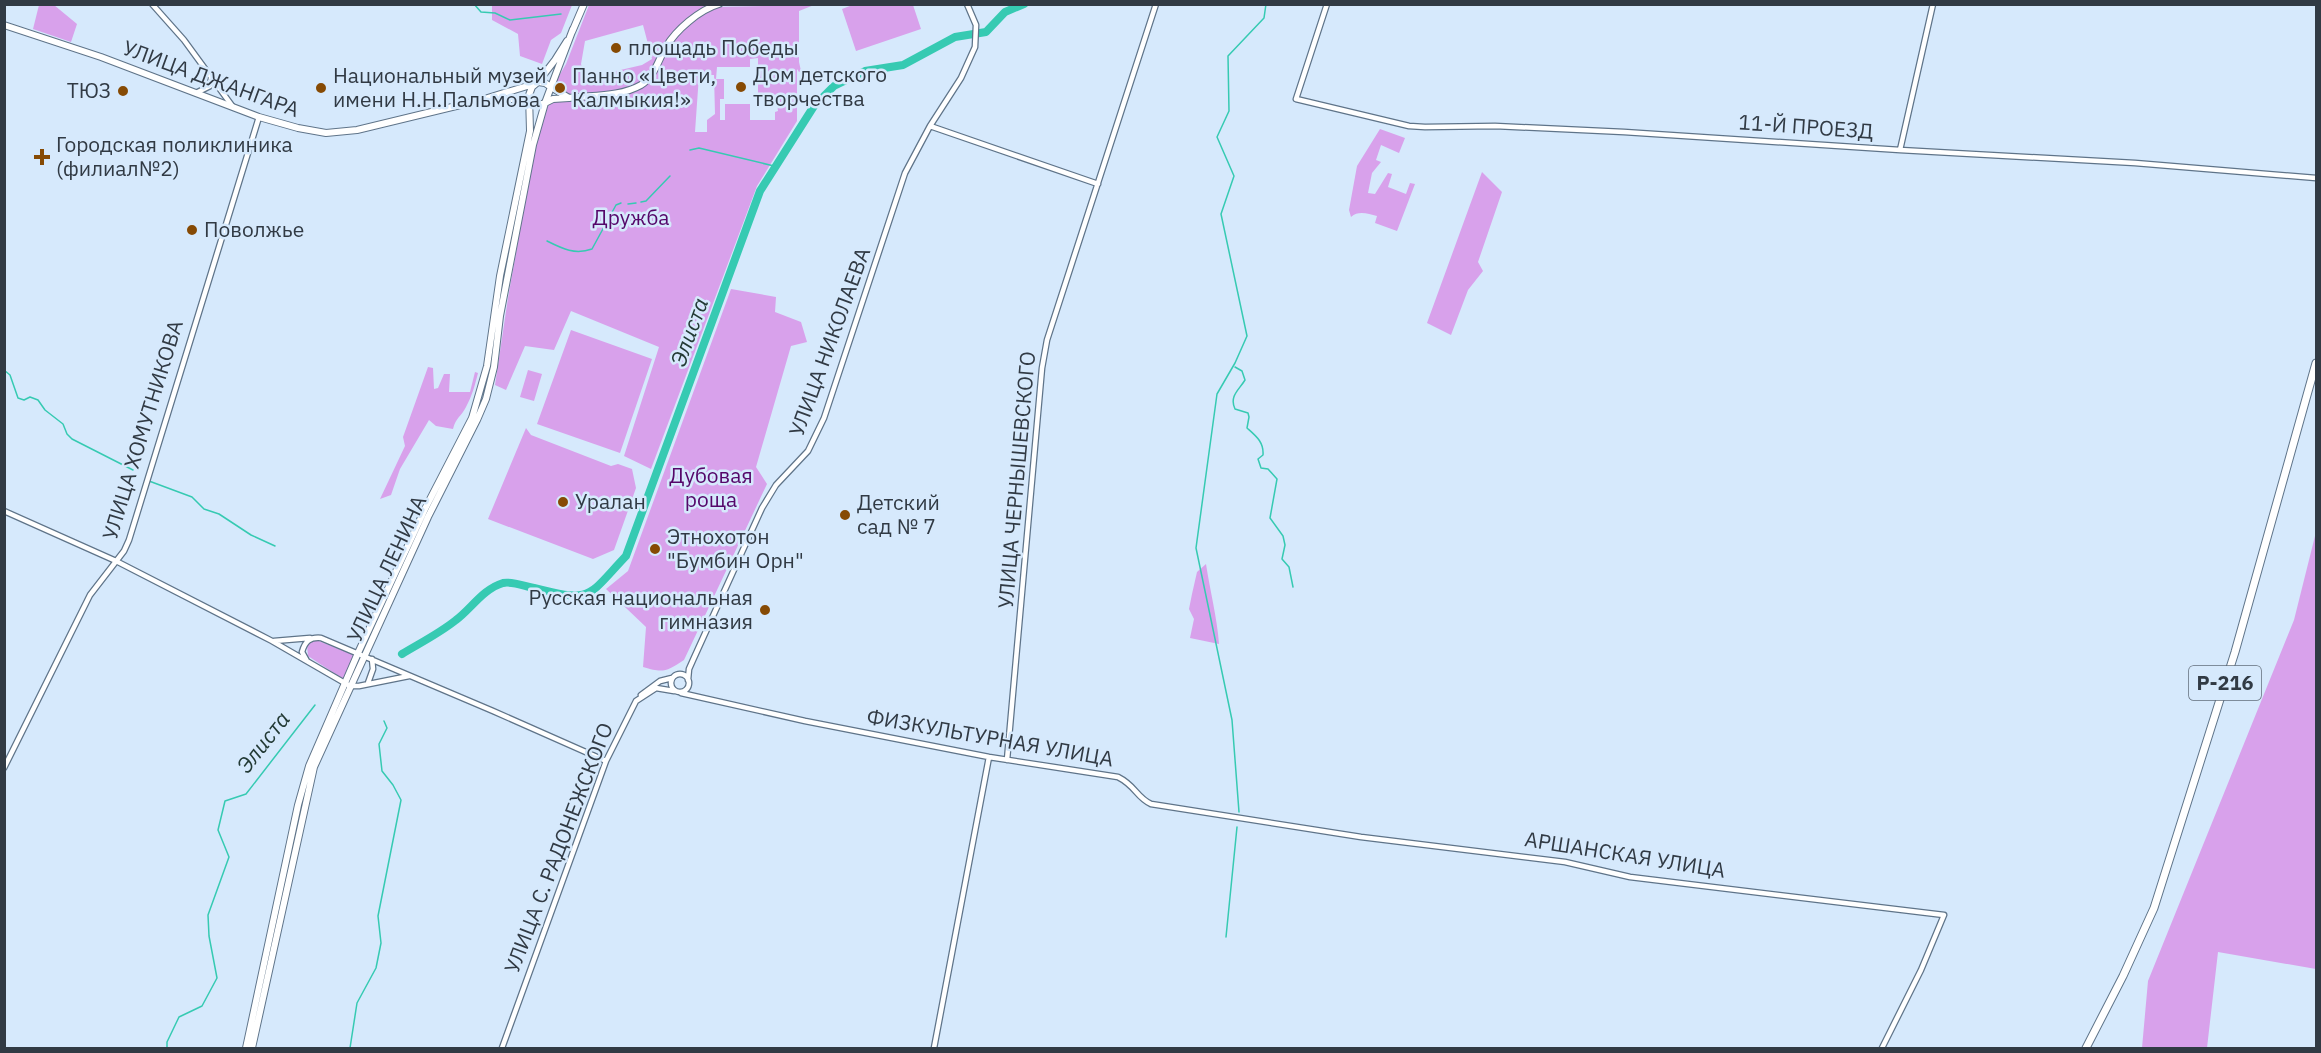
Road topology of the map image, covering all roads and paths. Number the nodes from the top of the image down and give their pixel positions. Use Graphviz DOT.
graph roads {
  1 [pos="152,4"];
  2 [pos="584,4"];
  3 [pos="719,4"];
  4 [pos="968,4"];
  5 [pos="1156,4"];
  6 [pos="1327,4"];
  7 [pos="1933,4"];
  8 [pos="4,25"];
  9 [pos="573,29"];
  10 [pos="212,78"];
  11 [pos="537,83"];
  12 [pos="210,86"];
  13 [pos="551,87"];
  14 [pos="196,93"];
  15 [pos="569,98"];
  16 [pos="212,99"];
  17 [pos="481,100"];
  18 [pos="530,103"];
  19 [pos="545,103"];
  20 [pos="233,107"];
  21 [pos="259,117"];
  22 [pos="930,126"];
  23 [pos="1900,150"];
  24 [pos="2316,178"];
  25 [pos="1098,184"];
  26 [pos="2316,363"];
  27 [pos="4,511"];
  28 [pos="116,561"];
  29 [pos="313,637"];
  30 [pos="272,641"];
  31 [pos="361,654"];
  32 [pos="372,660"];
  33 [pos="693,660"];
  34 [pos="307,661"];
  35 [pos="409,676"];
  36 [pos="673,677"];
  37 [pos="689,681"];
  38 [pos="368,683"];
  39 [pos="347,685"];
  40 [pos="674,691"];
  41 [pos="681,693"];
  42 [pos="700,696"];
  43 [pos="636,701"];
  44 [pos="989,757"];
  45 [pos="1008,760"];
  46 [pos="606,762"];
  47 [pos="4,768"];
  48 [pos="1300,828"];
  49 [pos="246,1048"];
  50 [pos="252,1048"];
  51 [pos="502,1048"];
  52 [pos="934,1048"];
  53 [pos="1882,1048"];
  54 [pos="2086,1048"];
  1 -- 10 [label="street"];
  2 -- 9 [label="main road"];
  3 -- 15 [label="main road"];
  4 -- 22 [label="street, УЛИЦА НИКОЛАЕВА"];
  5 -- 25 [label="street, УЛИЦА ЧЕРНЫШЕВСКОГО"];
  6 -- 23 [label="street, 11-Й ПРОЕЗД"];
  7 -- 23 [label="street"];
  8 -- 14 [label="main road, УЛИЦА ДЖАНГАРА"];
  9 -- 11 [label="main road"];
  9 -- 13 [label="main road"];
  10 -- 12 [label="street"];
  10 -- 20 [label="street"];
  11 -- 13 [label="main road"];
  11 -- 17 [label="main road, УЛИЦА ДЖАНГАРА"];
  11 -- 18 [label="main road"];
  12 -- 14 [label="street"];
  12 -- 16 [label="street"];
  13 -- 15 [label="main road"];
  13 -- 19 [label="main road"];
  14 -- 16 [label="main road, УЛИЦА ДЖАНГАРА"];
  15 -- 19 [label="main road"];
  16 -- 20 [label="main road, УЛИЦА ДЖАНГАРА"];
  17 -- 18 [label="main road, УЛИЦА ДЖАНГАРА"];
  17 -- 21 [label="main road, УЛИЦА ДЖАНГАРА"];
  18 -- 19 [label="main road"];
  18 -- 31 [label="main road, УЛИЦА ЛЕНИНА"];
  19 -- 31 [label="main road, УЛИЦА ЛЕНИНА"];
  20 -- 21 [label="main road, УЛИЦА ДЖАНГАРА"];
  21 -- 28 [label="street, УЛИЦА ХОМУТНИКОВА"];
  22 -- 25 [label="street"];
  22 -- 33 [label="street, УЛИЦА НИКОЛАЕВА"];
  23 -- 24 [label="street, 11-Й ПРОЕЗД"];
  25 -- 45 [label="street, УЛИЦА ЧЕРНЫШЕВСКОГО"];
  26 -- 54 [label="highway, Р-216"];
  27 -- 28 [label="street"];
  28 -- 30 [label="street"];
  28 -- 47 [label="street, УЛИЦА ХОМУТНИКОВА"];
  29 -- 30 [label="street"];
  29 -- 31 [label="street"];
  29 -- 34 [label="street"];
  30 -- 34 [label="street"];
  31 -- 32 [label="street"];
  31 -- 39 [label="main road, УЛИЦА ЛЕНИНА"];
  32 -- 35 [label="street"];
  32 -- 38 [label="street"];
  33 -- 36 [label="street"];
  33 -- 37 [label="street, УЛИЦА НИКОЛАЕВА"];
  34 -- 39 [label="street"];
  35 -- 38 [label="street"];
  35 -- 46 [label="street"];
  36 -- 37 [label="street"];
  36 -- 40 [label="street"];
  36 -- 43 [label="street"];
  37 -- 41 [label="street"];
  37 -- 42 [label="street"];
  38 -- 39 [label="street"];
  39 -- 49 [label="main road, УЛИЦА ЛЕНИНА"];
  39 -- 50 [label="main road, УЛИЦА ЛЕНИНА"];
  40 -- 41 [label="street, ФИЗКУЛЬТУРНАЯ УЛИЦА"];
  40 -- 43 [label="street"];
  41 -- 42 [label="street, ФИЗКУЛЬТУРНАЯ УЛИЦА"];
  42 -- 44 [label="street, ФИЗКУЛЬТУРНАЯ УЛИЦА"];
  43 -- 46 [label="street, УЛИЦА С. РАДОНЕЖСКОГО"];
  44 -- 45 [label="street, ФИЗКУЛЬТУРНАЯ УЛИЦА"];
  44 -- 52 [label="street"];
  45 -- 48 [label="street, ФИЗКУЛЬТУРНАЯ УЛИЦА"];
  46 -- 51 [label="street, УЛИЦА С. РАДОНЕЖСКОГО"];
  48 -- 53 [label="street, АРШАНСКАЯ УЛИЦА"];
}
